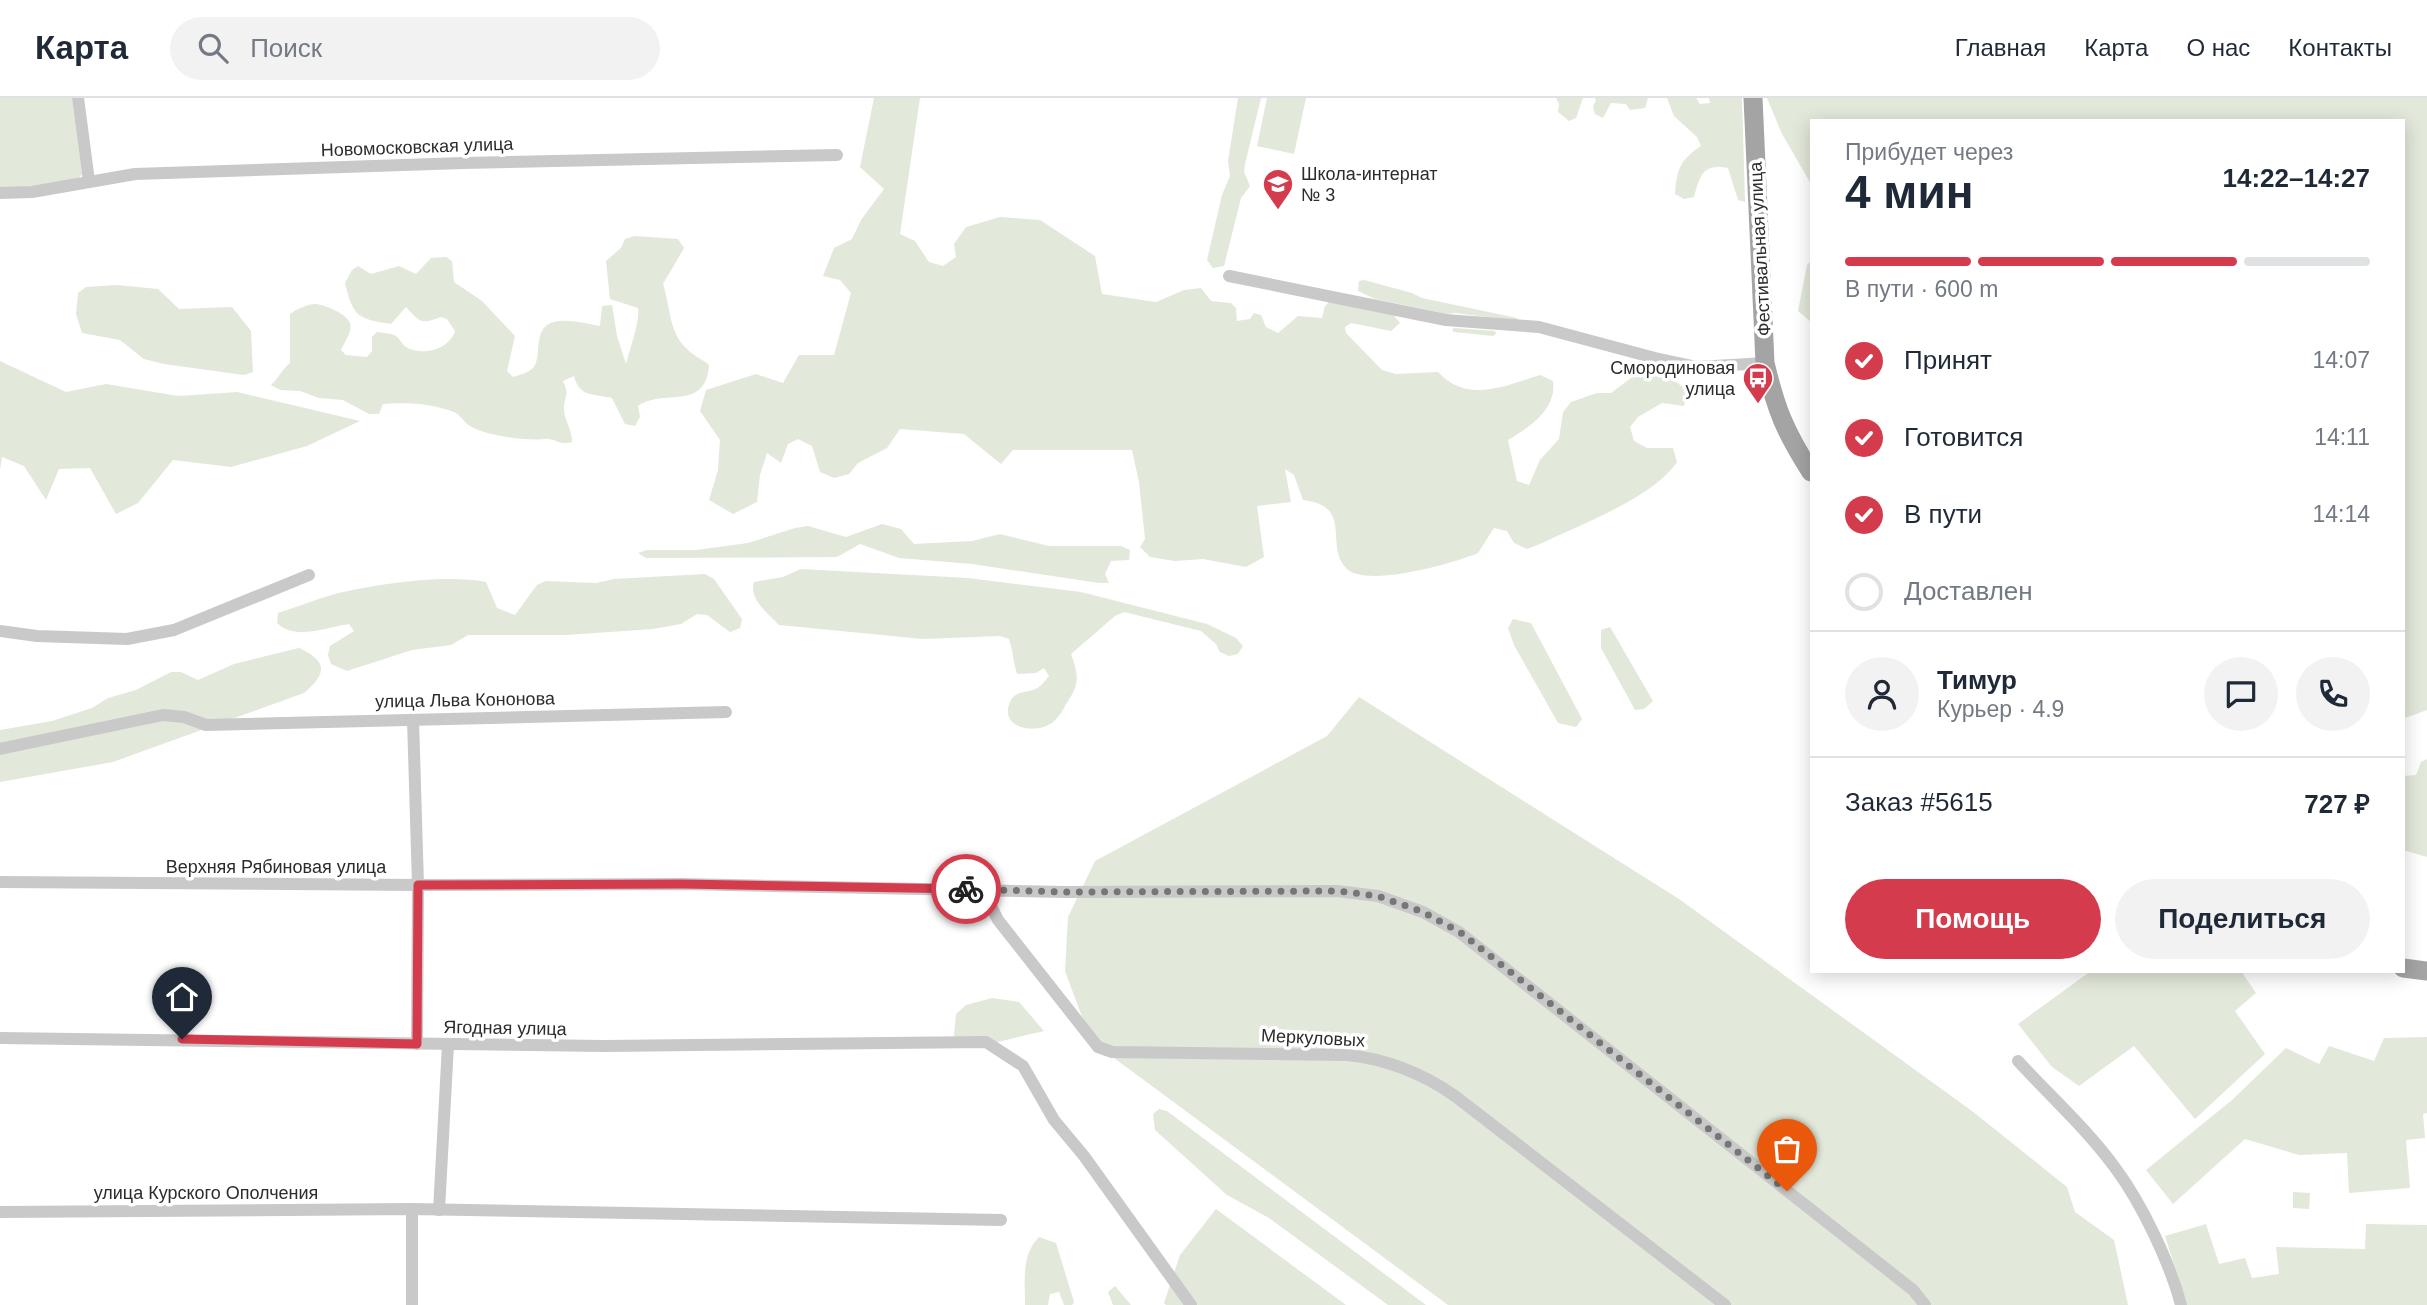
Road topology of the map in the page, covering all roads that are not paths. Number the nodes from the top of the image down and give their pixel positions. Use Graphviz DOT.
graph roads {
  1 [pos="78,98"];
  2 [pos="1753,98"];
  3 [pos="837,155"];
  4 [pos="89,181"];
  5 [pos="0,193"];
  6 [pos="1229,276"];
  7 [pos="1765,363"];
  8 [pos="1810,470"];
  9 [pos="309,575"];
  10 [pos="0,631"];
  11 [pos="726,712"];
  12 [pos="414,719"];
  13 [pos="0,749"];
  14 [pos="0,882"];
  15 [pos="418,885"];
  16 [pos="987,890"];
  17 [pos="2405,968"];
  18 [pos="2427,971"];
  19 [pos="0,1038"];
  20 [pos="417,1044"];
  21 [pos="448,1045"];
  22 [pos="2018,1061"];
  23 [pos="412,1209"];
  24 [pos="439,1210"];
  25 [pos="0,1212"];
  26 [pos="1001,1220"];
  27 [pos="412,1305"];
  28 [pos="1191,1305"];
  29 [pos="1725,1305"];
  30 [pos="1925,1305"];
  31 [pos="2181,1305"];
  1 -- 4 [label="street"];
  2 -- 7 [label="main road, Фестивальная улица"];
  3 -- 4 [label="street, Новомосковская улица"];
  4 -- 5 [label="street, Новомосковская улица"];
  6 -- 7 [label="street"];
  7 -- 8 [label="main road, Фестивальная улица"];
  9 -- 10 [label="street"];
  11 -- 12 [label="street, улица Льва Кононова"];
  12 -- 13 [label="street, улица Льва Кононова"];
  12 -- 15 [label="street"];
  14 -- 15 [label="street, Верхняя Рябиновая улица"];
  15 -- 16 [label="street, Верхняя Рябиновая улица"];
  15 -- 20 [label="street"];
  16 -- 29 [label="street, Меркуловых"];
  16 -- 30 [label="street, Верхняя Рябиновая улица"];
  17 -- 18 [label="main road"];
  19 -- 20 [label="street, Ягодная улица"];
  20 -- 21 [label="street, Ягодная улица"];
  21 -- 24 [label="street"];
  21 -- 28 [label="street, Ягодная улица"];
  22 -- 31 [label="street"];
  23 -- 24 [label="street, улица Курского Ополчения"];
  23 -- 25 [label="street, улица Курского Ополчения"];
  23 -- 27 [label="street"];
  24 -- 26 [label="street, улица Курского Ополчения"];
}
